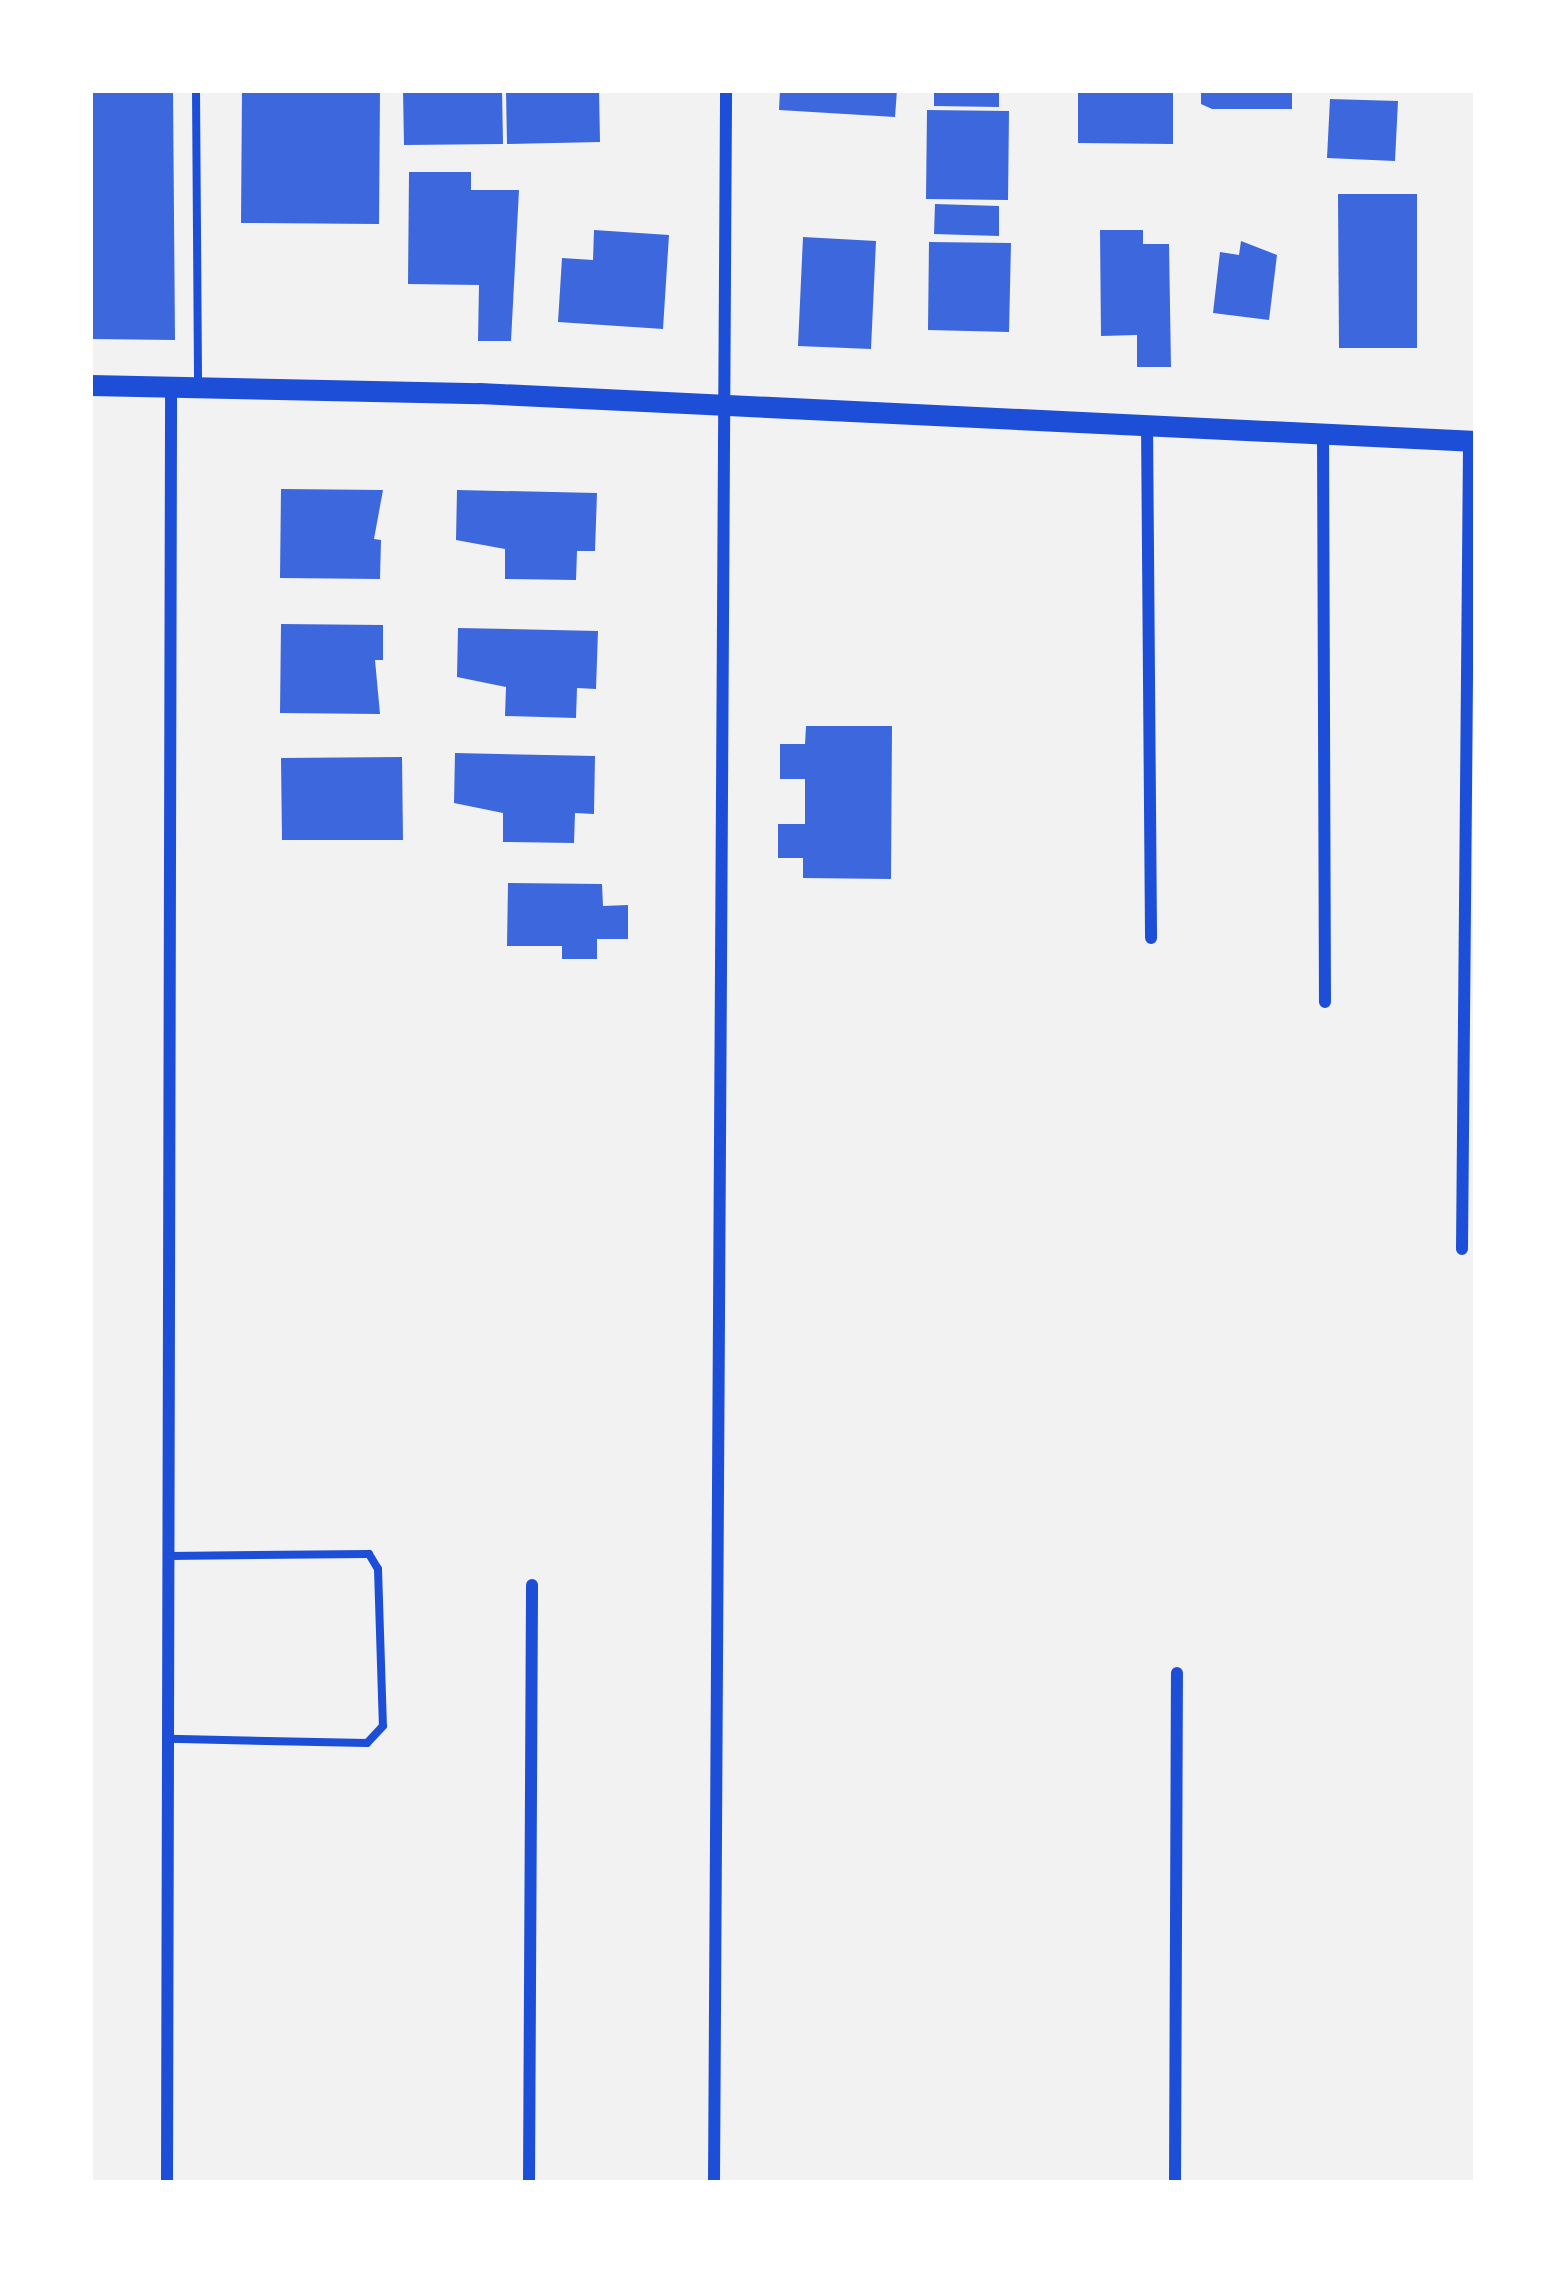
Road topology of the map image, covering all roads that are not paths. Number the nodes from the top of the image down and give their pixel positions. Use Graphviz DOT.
graph roads {
  1 [pos="196,90"];
  2 [pos="726,90"];
  3 [pos="90,385"];
  4 [pos="171,386"];
  5 [pos="198,387"];
  6 [pos="722,404"];
  7 [pos="1148,424"];
  8 [pos="1322,433"];
  9 [pos="1472,441"];
  10 [pos="1151,938"];
  11 [pos="1325,1003"];
  12 [pos="1462,1249"];
  13 [pos="169,1556"];
  14 [pos="532,1585"];
  15 [pos="1177,1673"];
  16 [pos="168,1738"];
  17 [pos="166,2183"];
  18 [pos="529,2183"];
  19 [pos="715,2183"];
  20 [pos="1175,2183"];
  1 -- 5 [label="lane"];
  2 -- 6 [label="street"];
  3 -- 4 [label="street"];
  4 -- 5 [label="street"];
  4 -- 13 [label="street"];
  5 -- 6 [label="street"];
  6 -- 7 [label="street"];
  6 -- 19 [label="street"];
  7 -- 8 [label="street"];
  7 -- 10 [label="street"];
  8 -- 9 [label="street"];
  8 -- 11 [label="street"];
  9 -- 12 [label="street"];
  13 -- 16 [label="street"];
  13 -- 16 [label="lane"];
  14 -- 18 [label="street"];
  15 -- 20 [label="street"];
  16 -- 17 [label="street"];
}
